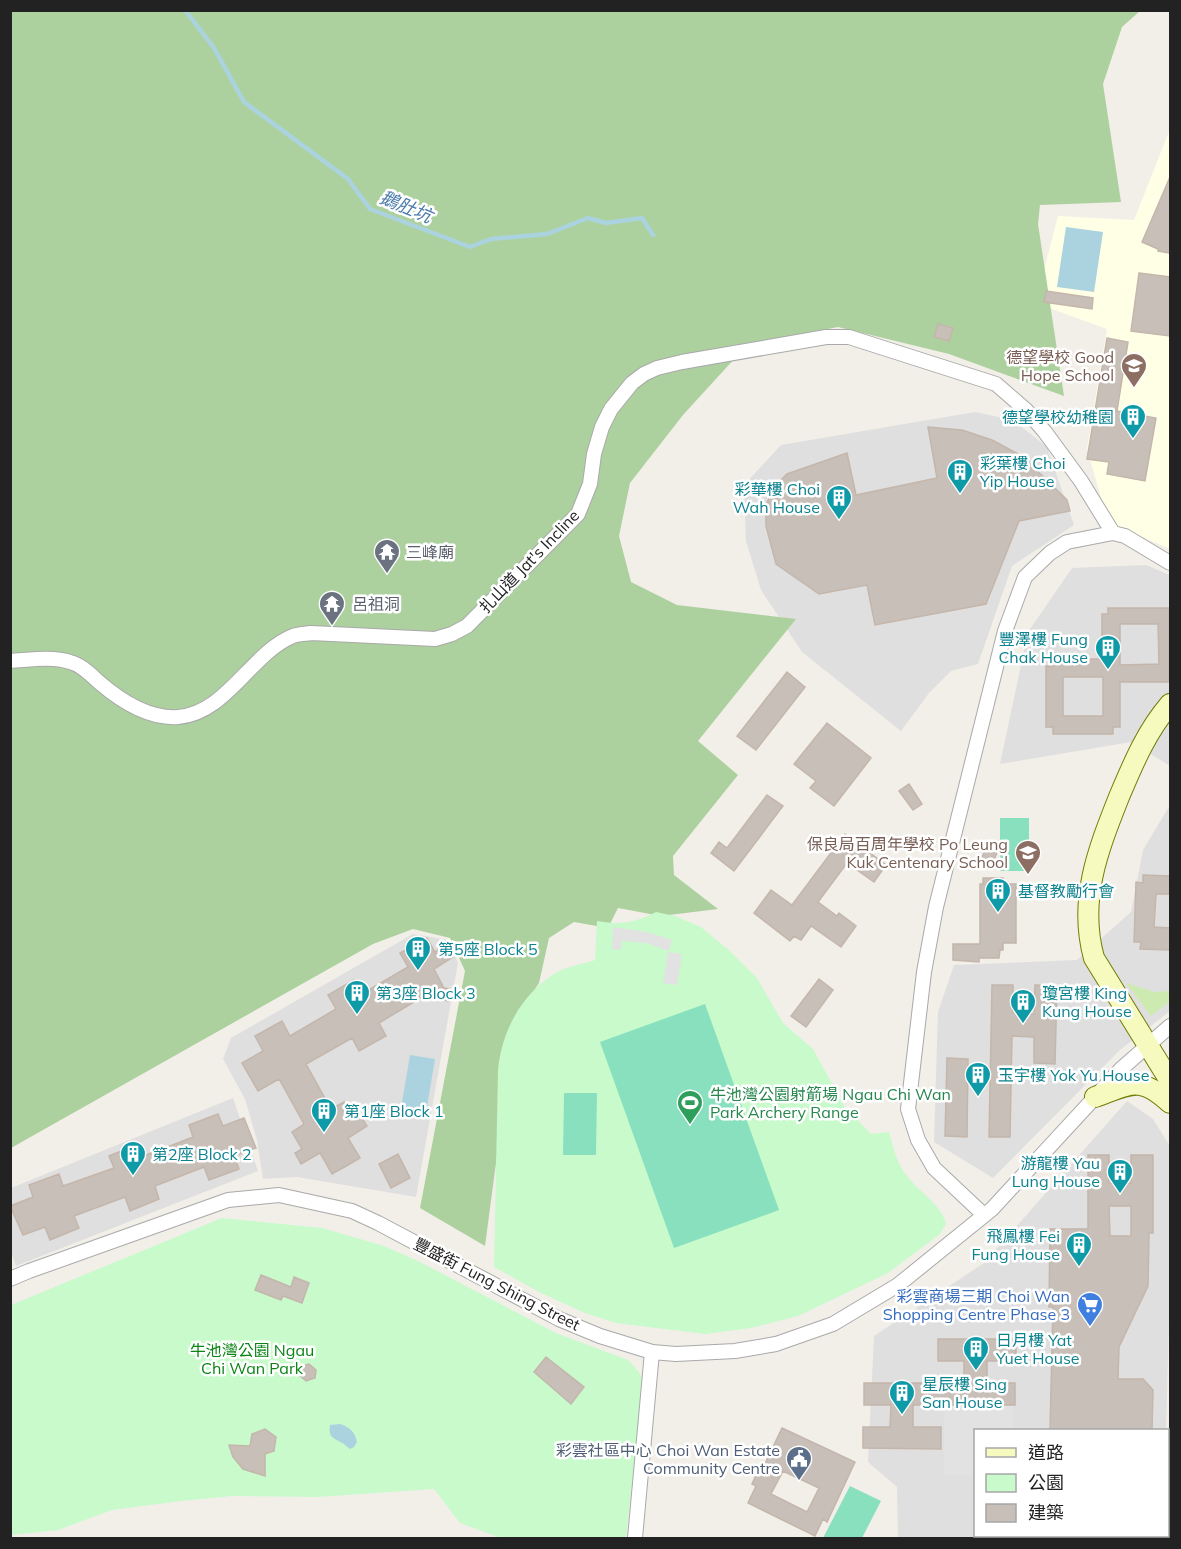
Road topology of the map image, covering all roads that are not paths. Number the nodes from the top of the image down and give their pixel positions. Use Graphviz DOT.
graph roads {
  1 [pos="1113,533"];
  2 [pos="1170,563"];
  3 [pos="10,661"];
  4 [pos="1170,705"];
  5 [pos="1170,1026"];
  6 [pos="1148,1044"];
  7 [pos="1170,1081"];
  8 [pos="1095,1097"];
  9 [pos="1170,1103"];
  10 [pos="984,1215"];
  11 [pos="10,1279"];
  12 [pos="652,1352"];
  13 [pos="635,1539"];
  1 -- 2 [label="street"];
  1 -- 3 [label="street, 扎山道 Jat's Incline"];
  1 -- 10 [label="street"];
  4 -- 6 [label="main road"];
  5 -- 6 [label="street, 豐盛街 Fung Shing Street"];
  6 -- 7 [label="main road"];
  6 -- 8 [label="street, 豐盛街 Fung Shing Street"];
  8 -- 9 [label="main road"];
  8 -- 10 [label="street, 豐盛街 Fung Shing Street"];
  10 -- 12 [label="street, 豐盛街 Fung Shing Street"];
  11 -- 12 [label="street, 豐盛街 Fung Shing Street"];
  12 -- 13 [label="street"];
}
